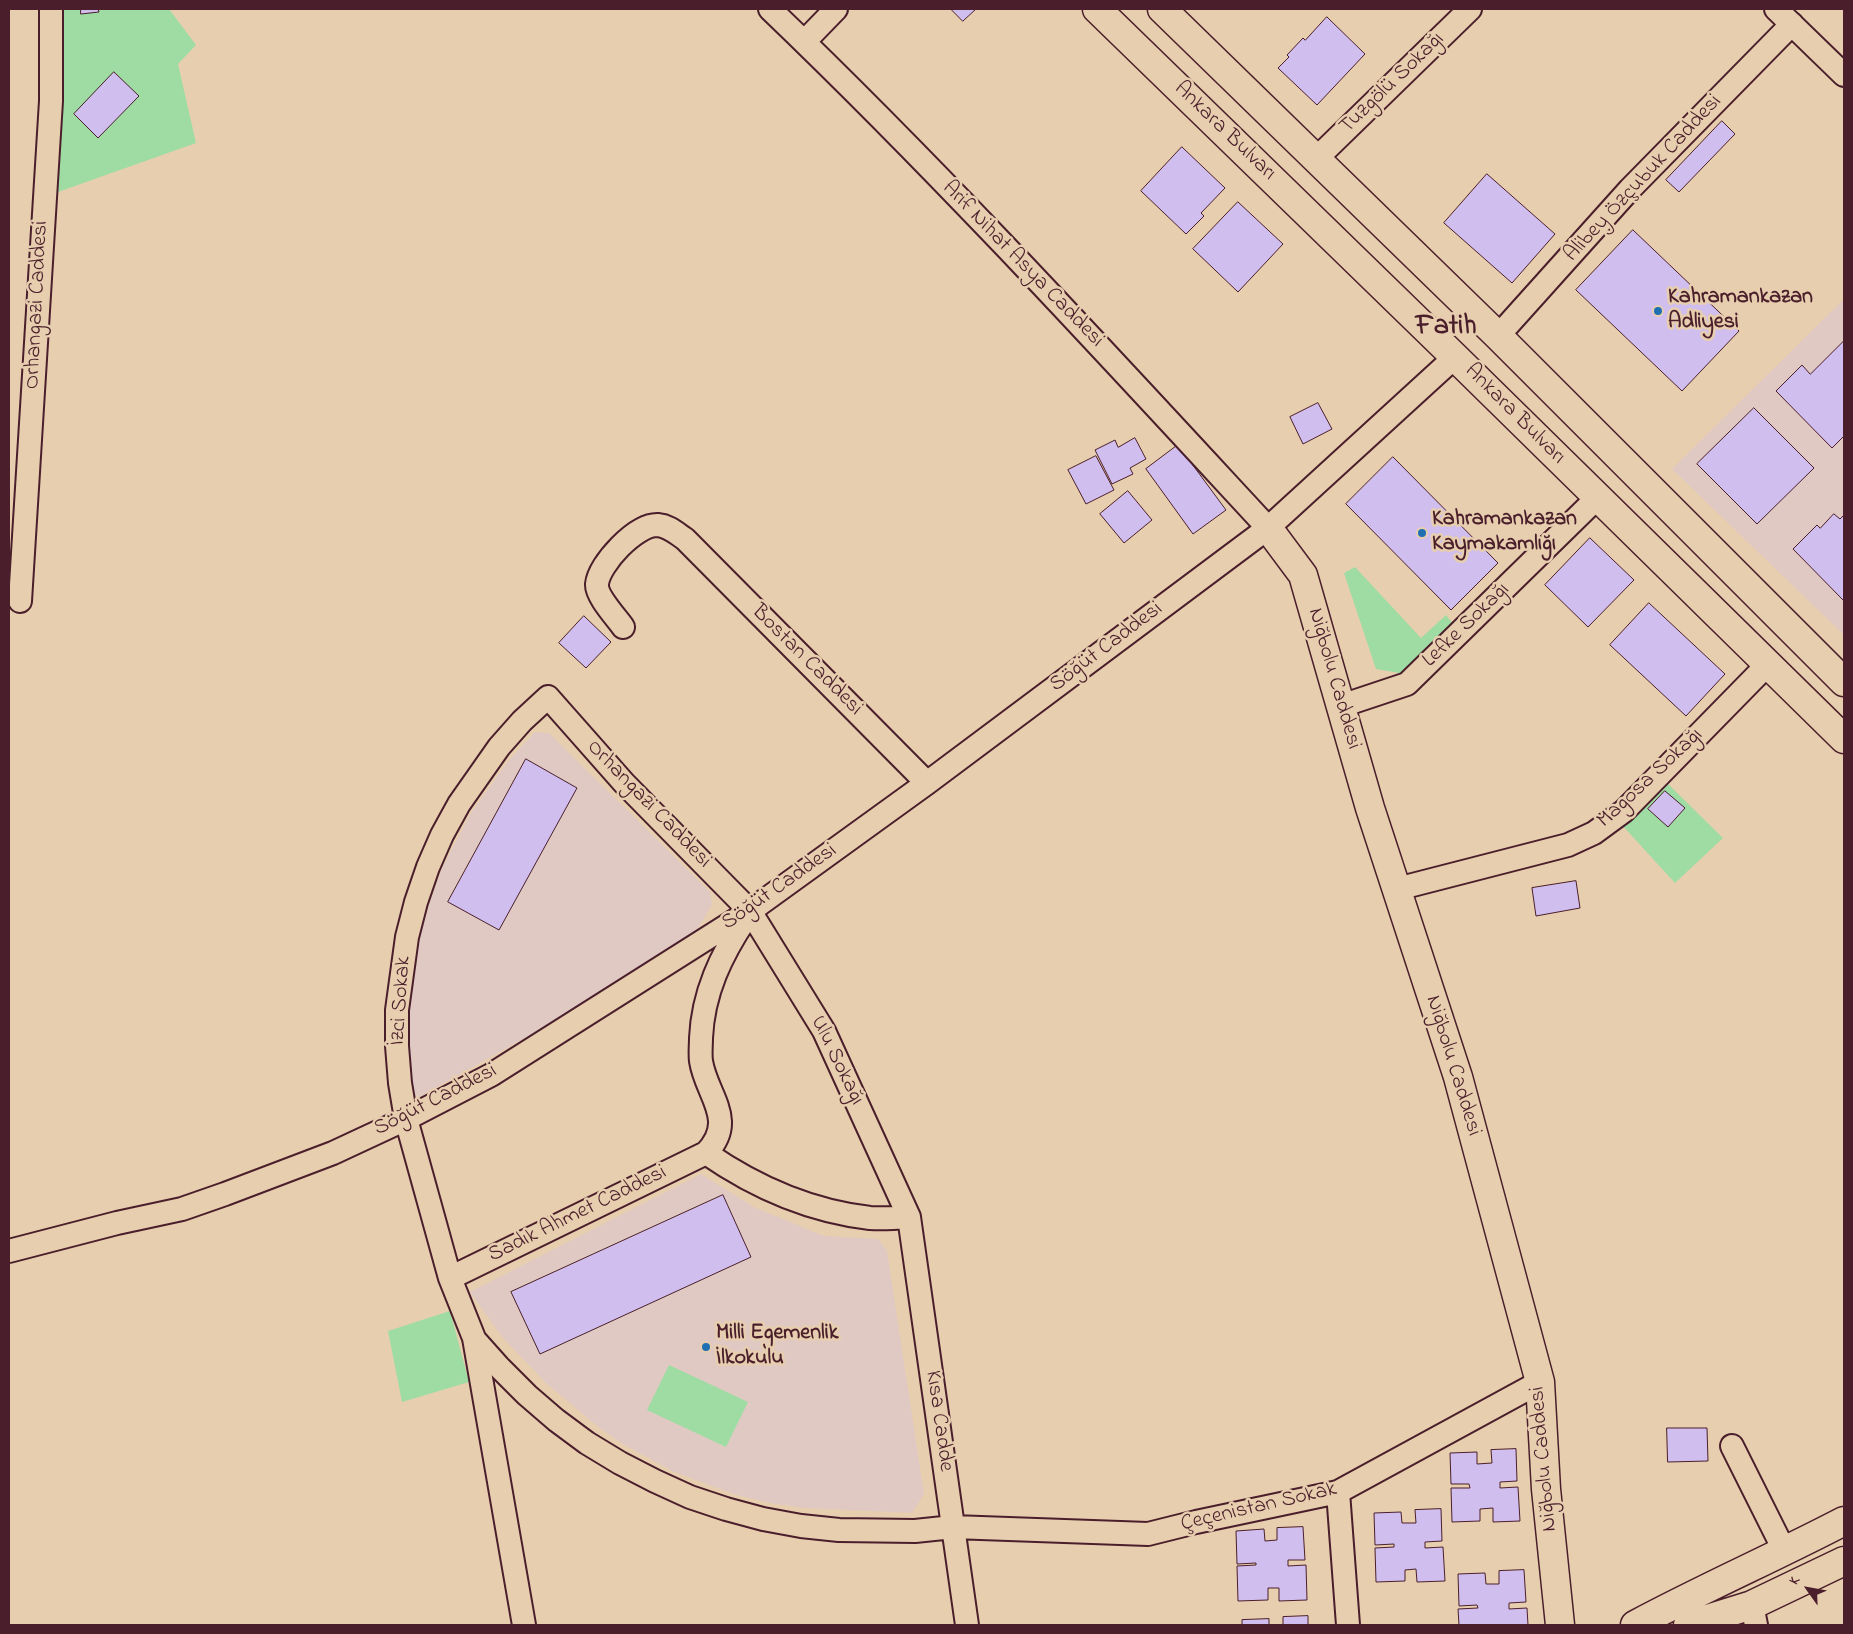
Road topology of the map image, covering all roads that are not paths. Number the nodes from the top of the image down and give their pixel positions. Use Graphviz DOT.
graph roads {
  1 [pos="51,9"];
  2 [pos="770,9"];
  3 [pos="836,9"];
  4 [pos="1097,9"];
  5 [pos="1162,9"];
  6 [pos="1470,9"];
  7 [pos="1776,9"];
  8 [pos="1792,24"];
  9 [pos="804,42"];
  10 [pos="1844,75"];
  11 [pos="1316,159"];
  12 [pos="1498,336"];
  13 [pos="1455,357"];
  14 [pos="1598,498"];
  15 [pos="1268,528"];
  16 [pos="20,601"];
  17 [pos="623,627"];
  18 [pos="1768,664"];
  19 [pos="1844,682"];
  20 [pos="548,697"];
  21 [pos="1341,706"];
  22 [pos="1844,739"];
  23 [pos="927,783"];
  24 [pos="1396,889"];
  25 [pos="750,910"];
  26 [pos="406,1119"];
  27 [pos="706,1153"];
  28 [pos="909,1217"];
  29 [pos="9,1251"];
  30 [pos="450,1278"];
  31 [pos="474,1338"];
  32 [pos="1540,1382"];
  33 [pos="1732,1446"];
  34 [pos="1338,1492"];
  35 [pos="1844,1521"];
  36 [pos="953,1527"];
  37 [pos="1785,1552"];
  38 [pos="1844,1560"];
  39 [pos="1754,1615"];
  40 [pos="524,1625"];
  41 [pos="967,1625"];
  42 [pos="1348,1625"];
  43 [pos="1560,1625"];
  44 [pos="1635,1625"];
  45 [pos="1688,1625"];
  1 -- 16 [label="street, Orhangazi Caddesi"];
  2 -- 9 [label="street, Arif Nihat Asya Caddesi"];
  3 -- 9 [label="street"];
  4 -- 13 [label="main road, Ankara Bulvarı"];
  5 -- 11 [label="main road, Ankara Bulvarı"];
  6 -- 11 [label="street, Tuzgölü Sokağı"];
  7 -- 8 [label="street"];
  8 -- 10 [label="street"];
  8 -- 12 [label="street, Alibey Özçubuk Caddesi"];
  9 -- 15 [label="street, Arif Nihat Asya Caddesi"];
  11 -- 12 [label="main road, Ankara Bulvarı"];
  12 -- 19 [label="main road, Ankara Bulvarı"];
  13 -- 14 [label="main road, Ankara Bulvarı"];
  13 -- 15 [label="street, Söğüt Caddesi"];
  14 -- 18 [label="main road, Ankara Bulvarı"];
  14 -- 21 [label="street, Lefke Sokağı"];
  15 -- 21 [label="main road, Niğbolu Caddesi"];
  15 -- 23 [label="street, Söğüt Caddesi"];
  17 -- 23 [label="street, Bostan Caddesi"];
  18 -- 22 [label="main road, Ankara Bulvarı"];
  18 -- 24 [label="street, Magosa Sokağı"];
  20 -- 25 [label="street, Orhangazi Caddesi"];
  20 -- 26 [label="street, İzci Sokak"];
  21 -- 24 [label="main road, Niğbolu Caddesi"];
  23 -- 25 [label="street, Söğüt Caddesi"];
  24 -- 32 [label="main road, Niğbolu Caddesi"];
  25 -- 26 [label="street, Söğüt Caddesi"];
  25 -- 27 [label="street"];
  25 -- 28 [label="street, Ulu Sokağı"];
  26 -- 29 [label="street, Söğüt Caddesi"];
  26 -- 30 [label="street, İzci Sokak"];
  27 -- 28 [label="street"];
  27 -- 30 [label="street, Sadık Ahmet Caddesi"];
  28 -- 36 [label="street, Kısa Cadde"];
  30 -- 31 [label="street, İzci Sokak"];
  31 -- 36 [label="street, Çeçenistan Sokak"];
  31 -- 40 [label="street"];
  32 -- 34 [label="street, Çeçenistan Sokak"];
  32 -- 43 [label="main road, Niğbolu Caddesi"];
  33 -- 37 [label="street"];
  34 -- 36 [label="street, Çeçenistan Sokak"];
  34 -- 42 [label="street"];
  35 -- 37 [label="main road"];
  36 -- 41 [label="street, Kısa Cadde"];
  37 -- 44 [label="main road"];
  38 -- 39 [label="main road"];
  39 -- 45 [label="main road"];
}
